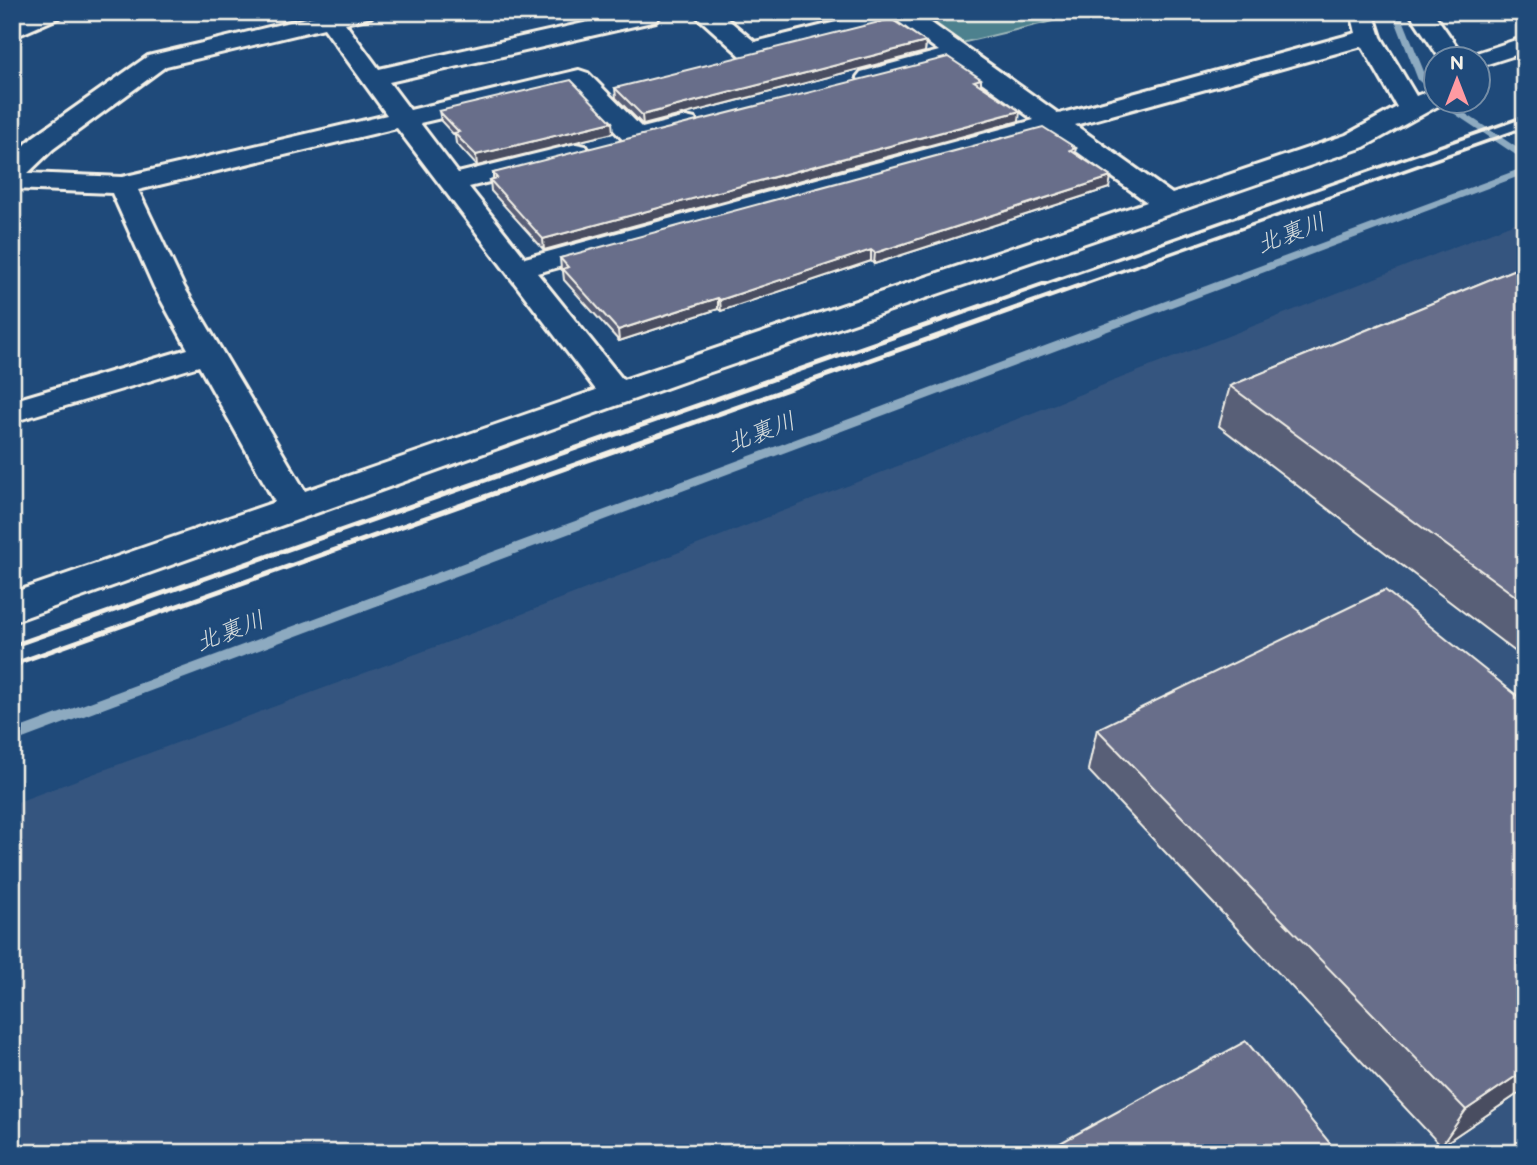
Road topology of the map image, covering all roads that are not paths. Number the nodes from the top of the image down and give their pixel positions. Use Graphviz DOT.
graph roads {
  1 [pos="52,12"];
  2 [pos="363,12"];
  3 [pos="704,12"];
  4 [pos="1421,12"];
  5 [pos="651,13"];
  6 [pos="901,13"];
  7 [pos="326,16"];
  8 [pos="1365,24"];
  9 [pos="12,31"];
  10 [pos="1525,44"];
  11 [pos="1444,46"];
  12 [pos="959,54"];
  13 [pos="1492,55"];
  14 [pos="371,78"];
  15 [pos="852,82"];
  16 [pos="1422,103"];
  17 [pos="1422,105"];
  18 [pos="402,117"];
  19 [pos="704,120"];
  20 [pos="1055,122"];
  21 [pos="614,143"];
  22 [pos="12,173"];
  23 [pos="12,181"];
  24 [pos="451,183"];
  25 [pos="122,185"];
  26 [pos="1169,205"];
  27 [pos="518,269"];
  28 [pos="208,353"];
  29 [pos="616,394"];
  30 [pos="12,412"];
  31 [pos="297,509"];
  32 [pos="12,608"];
  1 -- 9 [label="street"];
  2 -- 7 [label="street"];
  3 -- 6 [label="street"];
  4 -- 11 [label="street"];
  5 -- 14 [label="street"];
  6 -- 12 [label="street"];
  7 -- 14 [label="street"];
  7 -- 22 [label="street"];
  8 -- 16 [label="street"];
  8 -- 20 [label="street"];
  10 -- 13 [label="street"];
  12 -- 15 [label="street"];
  12 -- 20 [label="street"];
  14 -- 18 [label="street"];
  17 -- 26 [label="street"];
  18 -- 21 [label="street"];
  18 -- 24 [label="street"];
  18 -- 25 [label="street"];
  19 -- 21 [label="street"];
  20 -- 26 [label="street"];
  20 -- 27 [label="street"];
  21 -- 24 [label="street"];
  23 -- 25 [label="street"];
  24 -- 27 [label="street"];
  25 -- 28 [label="street"];
  26 -- 29 [label="street"];
  27 -- 29 [label="street"];
  28 -- 30 [label="street"];
  28 -- 31 [label="street"];
  29 -- 31 [label="street"];
  31 -- 32 [label="street"];
}
